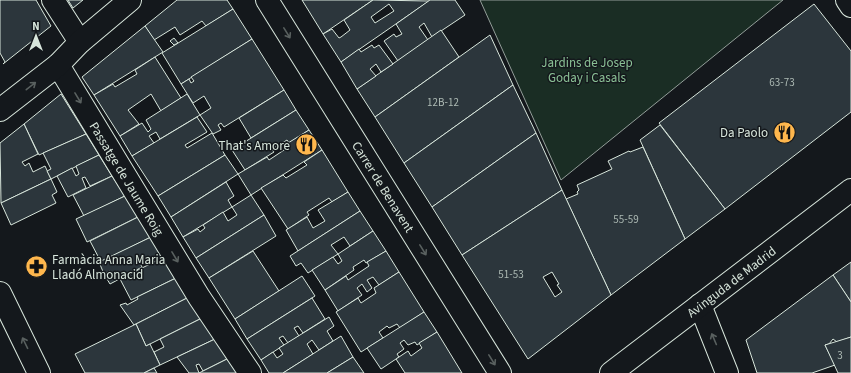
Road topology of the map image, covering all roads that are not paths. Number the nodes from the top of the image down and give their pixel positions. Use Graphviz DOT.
graph roads {
  1 [pos="53,0"];
  2 [pos="130,0"];
  3 [pos="267,0"];
  4 [pos="847,0"];
  5 [pos="851,6"];
  6 [pos="80,42"];
  7 [pos="58,65"];
  8 [pos="0,110"];
  9 [pos="851,190"];
  10 [pos="0,293"];
  11 [pos="700,305"];
  12 [pos="5,316"];
  13 [pos="39,373"];
  14 [pos="250,373"];
  15 [pos="500,373"];
  16 [pos="610,373"];
  17 [pos="727,373"];
  1 -- 6 [label="street"];
  2 -- 6 [label="street"];
  3 -- 15 [label="street, Carrer de Benavent, one-way"];
  4 -- 5 [label="street"];
  6 -- 7 [label="street"];
  8 -- 7 [label="street, one-way"];
  7 -- 14 [label="street, Passatge de Jaume Roig, one-way"];
  9 -- 11 [label="street, Avinguda de Madrid"];
  10 -- 12 [label="street"];
  11 -- 16 [label="street, Avinguda de Madrid"];
  17 -- 11 [label="street, one-way"];
  13 -- 12 [label="street, one-way"];
}
